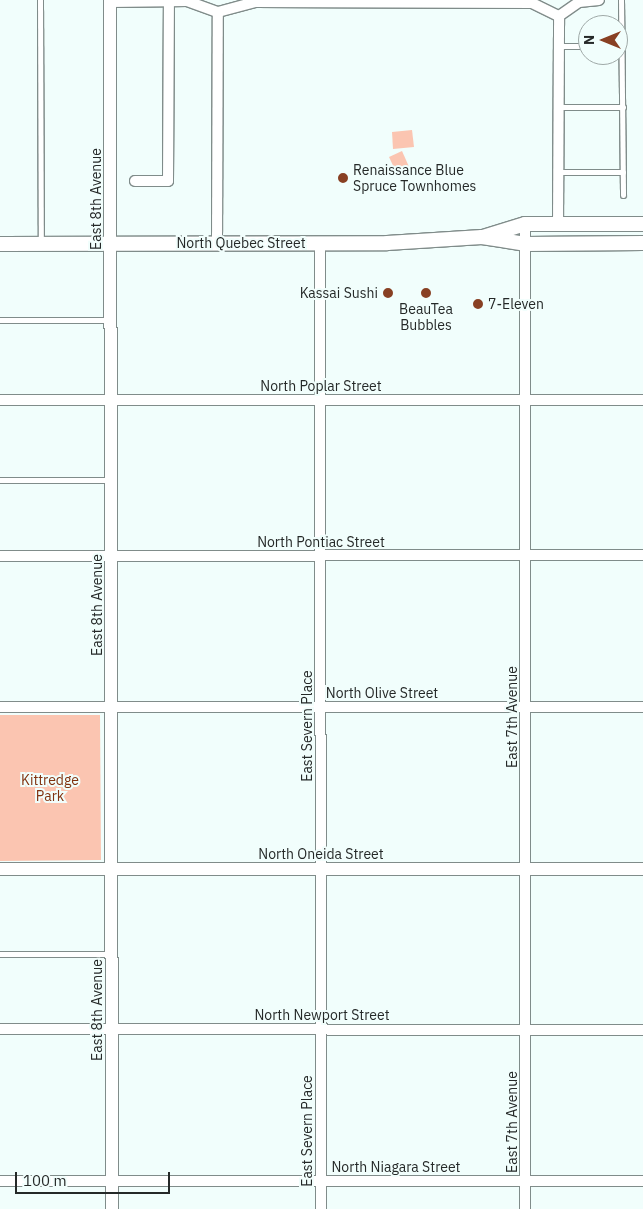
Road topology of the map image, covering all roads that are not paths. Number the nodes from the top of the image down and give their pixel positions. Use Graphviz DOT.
graph roads {
  1 [pos="40,0"];
  2 [pos="169,0"];
  3 [pos="600,0"];
  4 [pos="621,0"];
  5 [pos="110,1"];
  6 [pos="218,12"];
  7 [pos="621,15"];
  8 [pos="559,16"];
  9 [pos="559,46"];
  10 [pos="578,46"];
  11 [pos="621,65"];
  12 [pos="558,108"];
  13 [pos="622,108"];
  14 [pos="558,172"];
  15 [pos="623,172"];
  16 [pos="135,182"];
  17 [pos="623,194"];
  18 [pos="526,224"];
  19 [pos="558,224"];
  20 [pos="643,224"];
  21 [pos="482,238"];
  22 [pos="42,243"];
  23 [pos="111,243"];
  24 [pos="217,243"];
  25 [pos="320,243"];
  26 [pos="643,243"];
  27 [pos="0,244"];
  28 [pos="526,244"];
  29 [pos="0,320"];
  30 [pos="111,320"];
  31 [pos="526,399"];
  32 [pos="0,400"];
  33 [pos="112,400"];
  34 [pos="320,400"];
  35 [pos="643,400"];
  36 [pos="0,480"];
  37 [pos="112,480"];
  38 [pos="0,556"];
  39 [pos="112,556"];
  40 [pos="320,556"];
  41 [pos="526,556"];
  42 [pos="643,556"];
  43 [pos="320,706"];
  44 [pos="0,707"];
  45 [pos="112,707"];
  46 [pos="643,707"];
  47 [pos="526,708"];
  48 [pos="0,869"];
  49 [pos="112,869"];
  50 [pos="320,869"];
  51 [pos="526,869"];
  52 [pos="643,869"];
  53 [pos="0,954"];
  54 [pos="112,954"];
  55 [pos="0,1029"];
  56 [pos="112,1029"];
  57 [pos="321,1029"];
  58 [pos="526,1030"];
  59 [pos="643,1030"];
  60 [pos="112,1180"];
  61 [pos="0,1181"];
  62 [pos="321,1181"];
  63 [pos="526,1181"];
  64 [pos="643,1181"];
  65 [pos="112,1209"];
  66 [pos="321,1209"];
  67 [pos="526,1209"];
  1 -- 22 [label="lane"];
  2 -- 5 [label="street"];
  2 -- 6 [label="street"];
  2 -- 16 [label="street"];
  3 -- 8 [label="street"];
  4 -- 7 [label="lane"];
  5 -- 23 [label="street, East 8th Avenue"];
  6 -- 8 [label="street"];
  6 -- 24 [label="street"];
  8 -- 9 [label="street"];
  9 -- 10 [label="lane"];
  9 -- 12 [label="street"];
  11 -- 13 [label="lane"];
  12 -- 13 [label="lane"];
  12 -- 14 [label="street"];
  13 -- 15 [label="lane"];
  14 -- 15 [label="lane"];
  14 -- 19 [label="street"];
  15 -- 17 [label="lane"];
  18 -- 19 [label="main road, North Quebec Street"];
  18 -- 21 [label="main road, North Quebec Street"];
  18 -- 28 [label="street, East 7th Avenue"];
  19 -- 20 [label="main road, North Quebec Street"];
  21 -- 25 [label="main road, North Quebec Street"];
  21 -- 28 [label="main road, North Quebec Street"];
  22 -- 23 [label="main road, North Quebec Street"];
  22 -- 27 [label="main road, North Quebec Street"];
  23 -- 24 [label="main road, North Quebec Street"];
  23 -- 30 [label="street, East 8th Avenue"];
  24 -- 25 [label="main road, North Quebec Street"];
  25 -- 34 [label="street, East Severn Place"];
  26 -- 28 [label="main road, North Quebec Street"];
  28 -- 31 [label="street, East 7th Avenue"];
  29 -- 30 [label="lane"];
  30 -- 33 [label="street, East 8th Avenue"];
  31 -- 34 [label="street, North Poplar Street"];
  31 -- 35 [label="street, North Poplar Street"];
  31 -- 41 [label="street, East 7th Avenue"];
  32 -- 33 [label="street, North Poplar Street"];
  33 -- 34 [label="street, North Poplar Street"];
  33 -- 37 [label="street, East 8th Avenue"];
  34 -- 40 [label="street, East Severn Place"];
  36 -- 37 [label="lane"];
  37 -- 39 [label="street, East 8th Avenue"];
  38 -- 39 [label="street, North Pontiac Street"];
  39 -- 40 [label="street, North Pontiac Street"];
  39 -- 45 [label="street, East 8th Avenue"];
  40 -- 41 [label="street, North Pontiac Street"];
  40 -- 43 [label="street, East Severn Place"];
  41 -- 42 [label="street, North Pontiac Street"];
  41 -- 47 [label="street, East 7th Avenue"];
  43 -- 45 [label="street, North Olive Street"];
  43 -- 47 [label="street, North Olive Street"];
  43 -- 50 [label="street, East Severn Place"];
  44 -- 45 [label="street, North Olive Street"];
  45 -- 49 [label="street, East 8th Avenue"];
  46 -- 47 [label="street, North Olive Street"];
  47 -- 51 [label="street, East 7th Avenue"];
  48 -- 49 [label="street, North Oneida Street"];
  49 -- 50 [label="street, North Oneida Street"];
  49 -- 54 [label="street, East 8th Avenue"];
  50 -- 51 [label="street, North Oneida Street"];
  50 -- 57 [label="street, East Severn Place"];
  51 -- 52 [label="street, North Oneida Street"];
  51 -- 58 [label="street, East 7th Avenue"];
  53 -- 54 [label="lane"];
  54 -- 56 [label="street, East 8th Avenue"];
  55 -- 56 [label="street, North Newport Street"];
  56 -- 57 [label="street, North Newport Street"];
  56 -- 60 [label="street, East 8th Avenue"];
  57 -- 58 [label="street, North Newport Street"];
  57 -- 62 [label="street, East Severn Place"];
  58 -- 59 [label="street, North Newport Street"];
  58 -- 63 [label="street, East 7th Avenue"];
  60 -- 61 [label="street, North Niagara Street"];
  60 -- 62 [label="street, North Niagara Street"];
  60 -- 65 [label="street, East 8th Avenue"];
  62 -- 63 [label="street, North Niagara Street"];
  62 -- 66 [label="street, East Severn Place"];
  63 -- 64 [label="street, North Niagara Street"];
  63 -- 67 [label="street, East 7th Avenue"];
}
